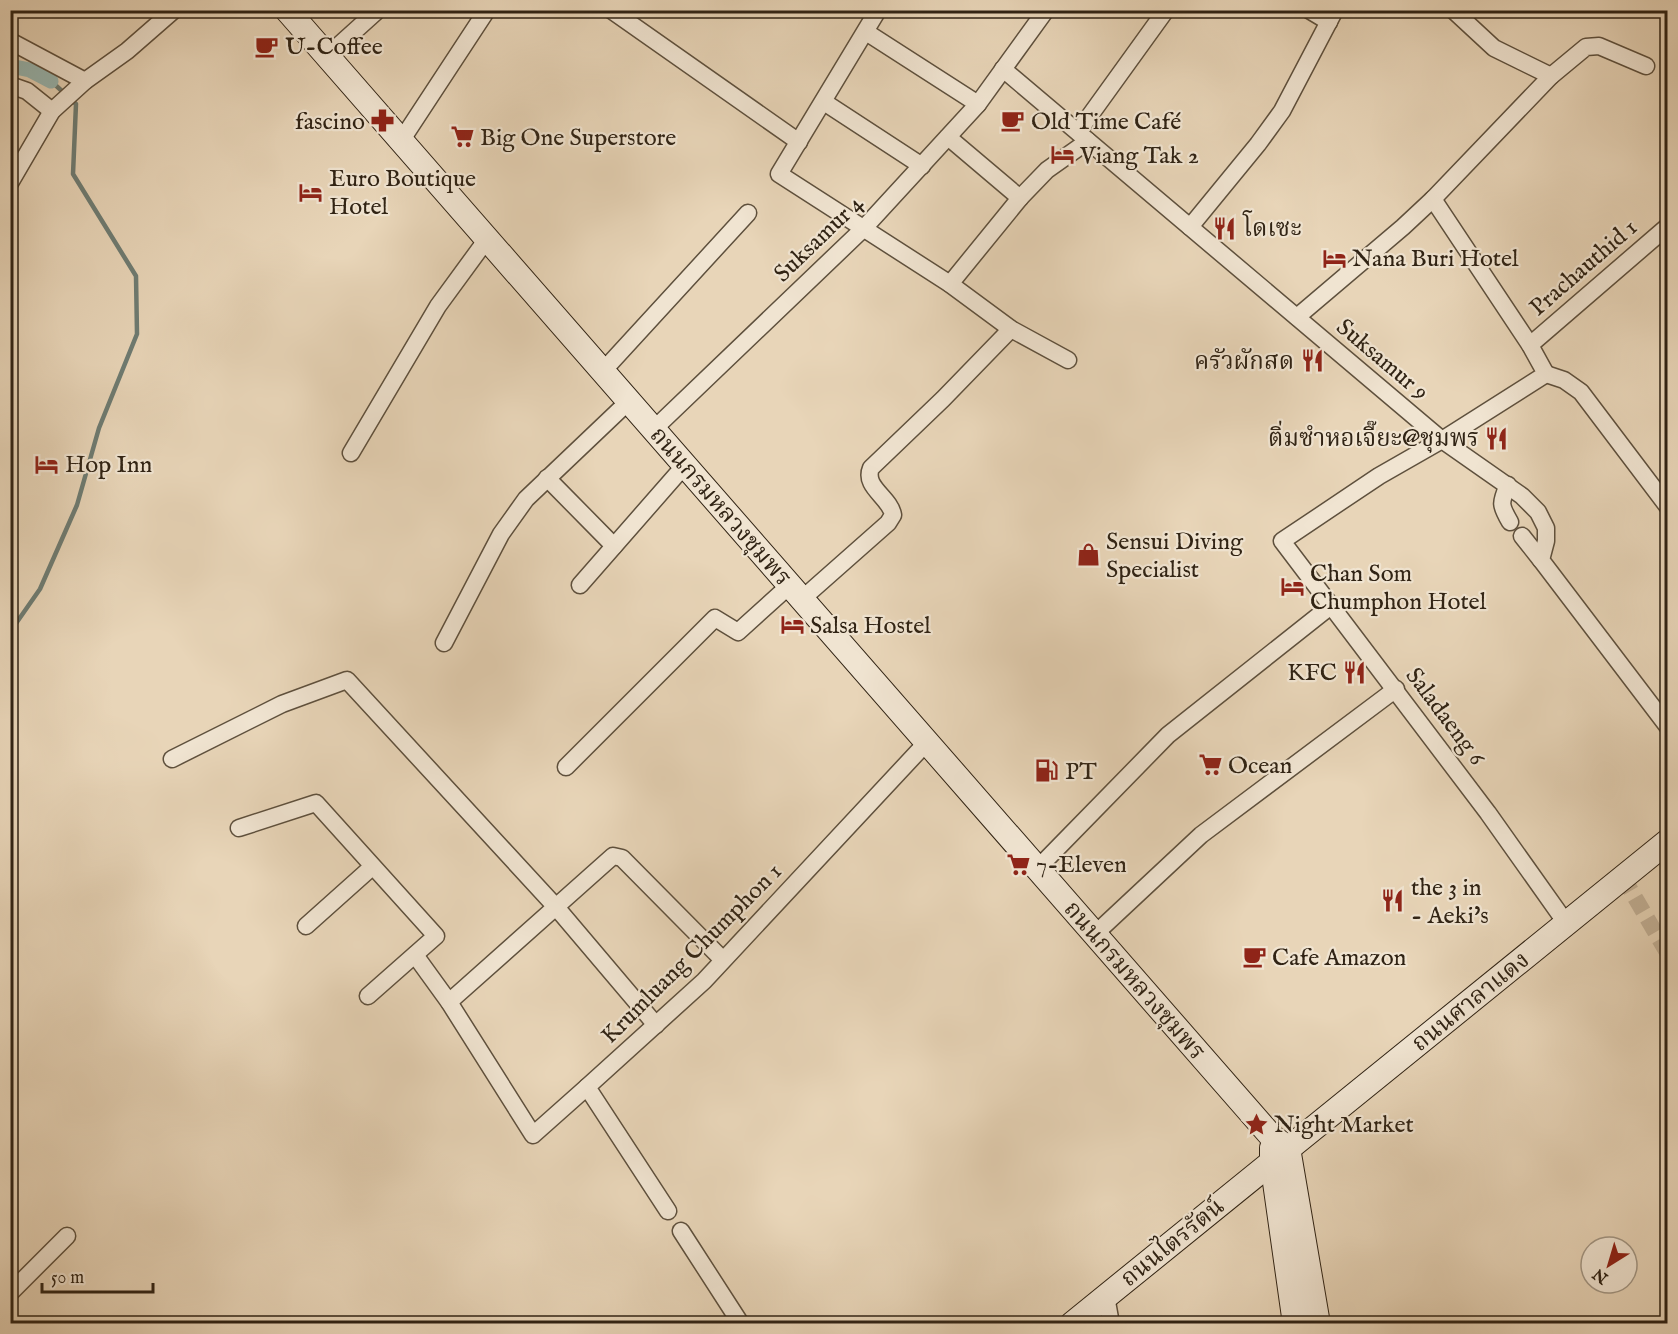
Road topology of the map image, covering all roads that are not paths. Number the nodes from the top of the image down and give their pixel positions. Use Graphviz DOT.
graph roads {
  1 [pos="174,10"];
  2 [pos="287,10"];
  3 [pos="378,10"];
  4 [pos="487,10"];
  5 [pos="611,10"];
  6 [pos="878,10"];
  7 [pos="1166,10"];
  8 [pos="1309,10"];
  9 [pos="1453,10"];
  10 [pos="1040,12"];
  11 [pos="1332,16"];
  12 [pos="866,32"];
  13 [pos="10,41"];
  14 [pos="327,56"];
  15 [pos="1646,66"];
  16 [pos="1003,69"];
  17 [pos="1551,76"];
  18 [pos="83,83"];
  19 [pos="10,85"];
  20 [pos="824,102"];
  21 [pos="978,104"];
  22 [pos="54,109"];
  23 [pos="948,137"];
  24 [pos="1083,137"];
  25 [pos="401,141"];
  26 [pos="799,142"];
  27 [pos="922,166"];
  28 [pos="11,180"];
  29 [pos="1020,198"];
  30 [pos="1433,198"];
  31 [pos="748,213"];
  32 [pos="1668,226"];
  33 [pos="1190,227"];
  34 [pos="864,228"];
  35 [pos="487,238"];
  36 [pos="950,284"];
  37 [pos="1297,318"];
  38 [pos="1011,329"];
  39 [pos="1530,345"];
  40 [pos="1068,360"];
  41 [pos="603,371"];
  42 [pos="1546,374"];
  43 [pos="628,401"];
  44 [pos="654,429"];
  45 [pos="1442,440"];
  46 [pos="351,453"];
  47 [pos="685,465"];
  48 [pos="547,478"];
  49 [pos="1508,485"];
  50 [pos="1668,507"];
  51 [pos="1510,522"];
  52 [pos="1522,536"];
  53 [pos="614,546"];
  54 [pos="1541,560"];
  55 [pos="580,585"];
  56 [pos="796,592"];
  57 [pos="1332,605"];
  58 [pos="444,643"];
  59 [pos="1396,689"];
  60 [pos="1668,727"];
  61 [pos="927,742"];
  62 [pos="172,759"];
  63 [pos="566,767"];
  64 [pos="238,828"];
  65 [pos="1668,841"];
  66 [pos="372,867"];
  67 [pos="1038,868"];
  68 [pos="556,907"];
  69 [pos="1566,923"];
  70 [pos="306,926"];
  71 [pos="1095,934"];
  72 [pos="415,956"];
  73 [pos="723,960"];
  74 [pos="368,996"];
  75 [pos="449,1002"];
  76 [pos="656,1025"];
  77 [pos="587,1087"];
  78 [pos="1277,1149"];
  79 [pos="668,1210"];
  80 [pos="681,1231"];
  81 [pos="67,1236"];
  82 [pos="10,1293"];
  83 [pos="1106,1296"];
  84 [pos="1306,1320"];
  85 [pos="741,1323"];
  86 [pos="1072,1323"];
  87 [pos="1111,1323"];
  1 -- 18 [label="street"];
  2 -- 14 [label="street, ถนนกรมหลวงชุมพร"];
  3 -- 14 [label="street"];
  4 -- 25 [label="street"];
  5 -- 26 [label="street"];
  6 -- 12 [label="street"];
  7 -- 24 [label="street"];
  8 -- 11 [label="street"];
  9 -- 17 [label="street"];
  10 -- 16 [label="street, Suksamur 4"];
  11 -- 33 [label="street"];
  12 -- 20 [label="street"];
  12 -- 21 [label="street"];
  13 -- 18 [label="street"];
  14 -- 25 [label="street, ถนนกรมหลวงชุมพร"];
  15 -- 17 [label="street"];
  16 -- 21 [label="street, Suksamur 4"];
  16 -- 24 [label="street, Suksamur 9"];
  17 -- 30 [label="street"];
  18 -- 22 [label="street"];
  19 -- 22 [label="street"];
  20 -- 26 [label="street"];
  20 -- 27 [label="street"];
  21 -- 23 [label="street, Suksamur 4"];
  22 -- 28 [label="street"];
  23 -- 27 [label="street, Suksamur 4"];
  23 -- 29 [label="street"];
  24 -- 29 [label="street"];
  24 -- 33 [label="street, Suksamur 9"];
  25 -- 35 [label="street, ถนนกรมหลวงชุมพร"];
  26 -- 34 [label="street"];
  27 -- 34 [label="street, Suksamur 4"];
  29 -- 36 [label="street"];
  30 -- 37 [label="street"];
  30 -- 39 [label="street"];
  31 -- 41 [label="street"];
  32 -- 39 [label="street, Prachauthid 1"];
  33 -- 37 [label="street, Suksamur 9"];
  34 -- 36 [label="street"];
  34 -- 44 [label="street, Suksamur 4"];
  35 -- 41 [label="street, ถนนกรมหลวงชุมพร"];
  35 -- 46 [label="street"];
  36 -- 38 [label="street"];
  37 -- 45 [label="street, Suksamur 9"];
  38 -- 40 [label="street"];
  38 -- 56 [label="street"];
  39 -- 42 [label="street"];
  41 -- 43 [label="street, ถนนกรมหลวงชุมพร"];
  42 -- 45 [label="street"];
  42 -- 50 [label="street"];
  43 -- 44 [label="street, ถนนกรมหลวงชุมพร"];
  43 -- 48 [label="street"];
  44 -- 47 [label="street, ถนนกรมหลวงชุมพร"];
  45 -- 49 [label="street, Suksamur 9"];
  45 -- 57 [label="street, Saladaeng 6"];
  47 -- 53 [label="street"];
  47 -- 56 [label="street, ถนนกรมหลวงชุมพร"];
  48 -- 53 [label="street"];
  48 -- 58 [label="street"];
  49 -- 51 [label="street"];
  49 -- 54 [label="street, Suksamur 9"];
  52 -- 54 [label="street"];
  53 -- 55 [label="street"];
  54 -- 60 [label="street"];
  56 -- 61 [label="street, ถนนกรมหลวงชุมพร"];
  56 -- 63 [label="street"];
  57 -- 59 [label="street, Saladaeng 6"];
  57 -- 67 [label="street"];
  59 -- 69 [label="street, Saladaeng 6"];
  59 -- 71 [label="street"];
  61 -- 67 [label="street, ถนนกรมหลวงชุมพร"];
  61 -- 73 [label="street, Krumluang Chumphon 1"];
  62 -- 68 [label="street"];
  64 -- 66 [label="street"];
  65 -- 69 [label="street, ถนนศาลาแดง"];
  66 -- 70 [label="street"];
  66 -- 72 [label="street"];
  67 -- 71 [label="street, ถนนกรมหลวงชุมพร"];
  68 -- 73 [label="street"];
  68 -- 75 [label="street"];
  68 -- 76 [label="street"];
  69 -- 78 [label="street, ถนนศาลาแดง"];
  71 -- 78 [label="street, ถนนกรมหลวงชุมพร"];
  72 -- 74 [label="street"];
  72 -- 75 [label="street"];
  73 -- 76 [label="street, Krumluang Chumphon 1"];
  75 -- 77 [label="street, Krumluang Chumphon 1"];
  76 -- 77 [label="street, Krumluang Chumphon 1"];
  77 -- 79 [label="street"];
  78 -- 83 [label="street, ถนนไตรรัตน์"];
  78 -- 84 [label="street"];
  80 -- 85 [label="street"];
  81 -- 82 [label="street"];
  83 -- 86 [label="street, ถนนไตรรัตน์"];
  83 -- 87 [label="street"];
}
